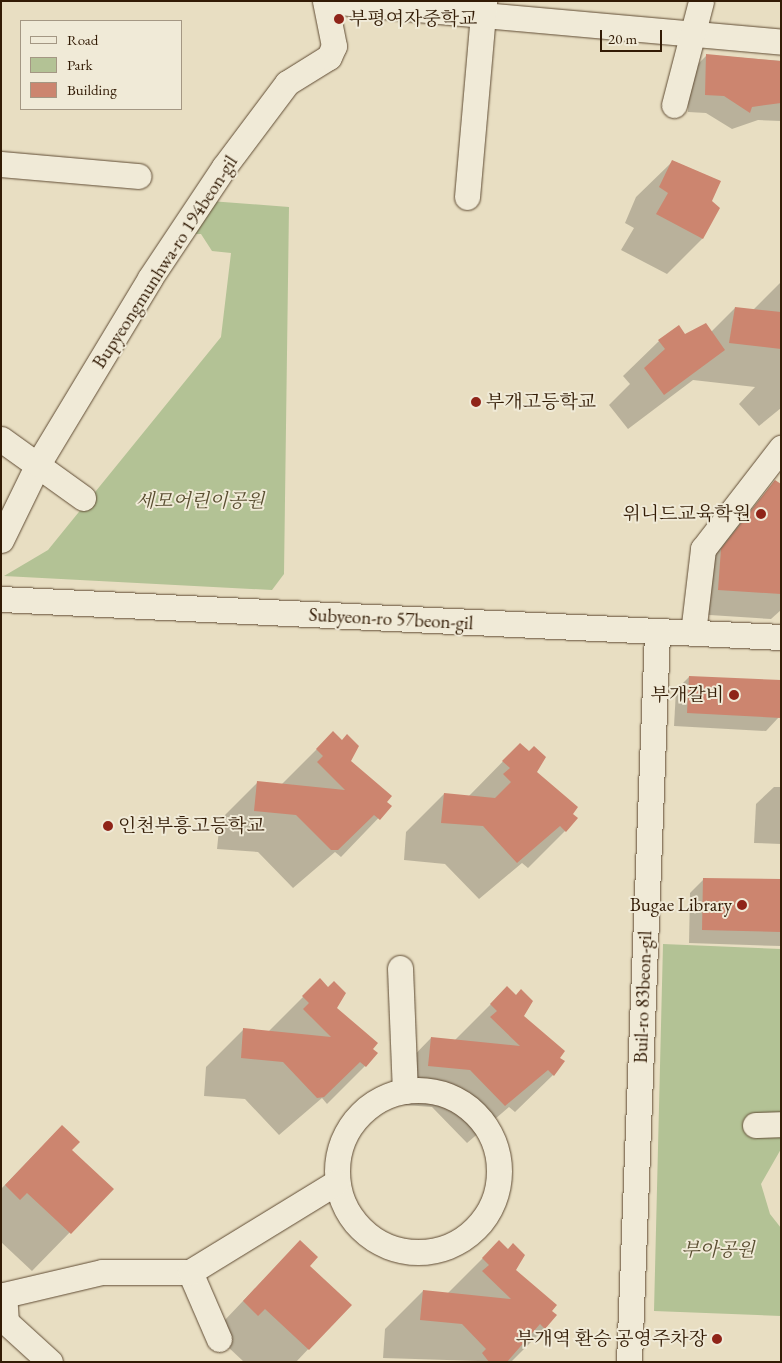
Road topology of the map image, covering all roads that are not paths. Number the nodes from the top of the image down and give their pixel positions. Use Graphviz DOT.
graph roads {
  1 [pos="325,1"];
  2 [pos="701,1"];
  3 [pos="483,8"];
  4 [pos="690,35"];
  5 [pos="781,42"];
  6 [pos="674,105"];
  7 [pos="1,164"];
  8 [pos="138,176"];
  9 [pos="467,197"];
  10 [pos="1,439"];
  11 [pos="781,448"];
  12 [pos="38,464"];
  13 [pos="83,498"];
  14 [pos="1,540"];
  15 [pos="1,600"];
  16 [pos="657,632"];
  17 [pos="693,633"];
  18 [pos="781,638"];
  19 [pos="400,968"];
  20 [pos="405,1091"];
  21 [pos="781,1124"];
  22 [pos="755,1125"];
  23 [pos="338,1182"];
  24 [pos="190,1272"];
  25 [pos="219,1339"];
  26 [pos="50,1362"];
  27 [pos="629,1362"];
  1 -- 3 [label="street"];
  1 -- 12 [label="street, Bupyeongmunhwa-ro 194beon-gil"];
  2 -- 4 [label="street"];
  3 -- 4 [label="street"];
  3 -- 9 [label="street"];
  4 -- 5 [label="street"];
  4 -- 6 [label="street"];
  7 -- 8 [label="street"];
  10 -- 12 [label="street"];
  11 -- 17 [label="street"];
  12 -- 13 [label="street"];
  12 -- 14 [label="street, Bupyeongmunhwa-ro 194beon-gil"];
  15 -- 16 [label="street, Subyeon-ro 57beon-gil"];
  16 -- 17 [label="street, Subyeon-ro 57beon-gil"];
  16 -- 27 [label="street, Buil-ro 83beon-gil"];
  17 -- 18 [label="street, Subyeon-ro 57beon-gil"];
  19 -- 20 [label="street"];
  20 -- 23 [label="street"];
  20 -- 23 [label="street"];
  21 -- 22 [label="street"];
  23 -- 24 [label="street"];
  24 -- 25 [label="street"];
  24 -- 26 [label="street"];
}
